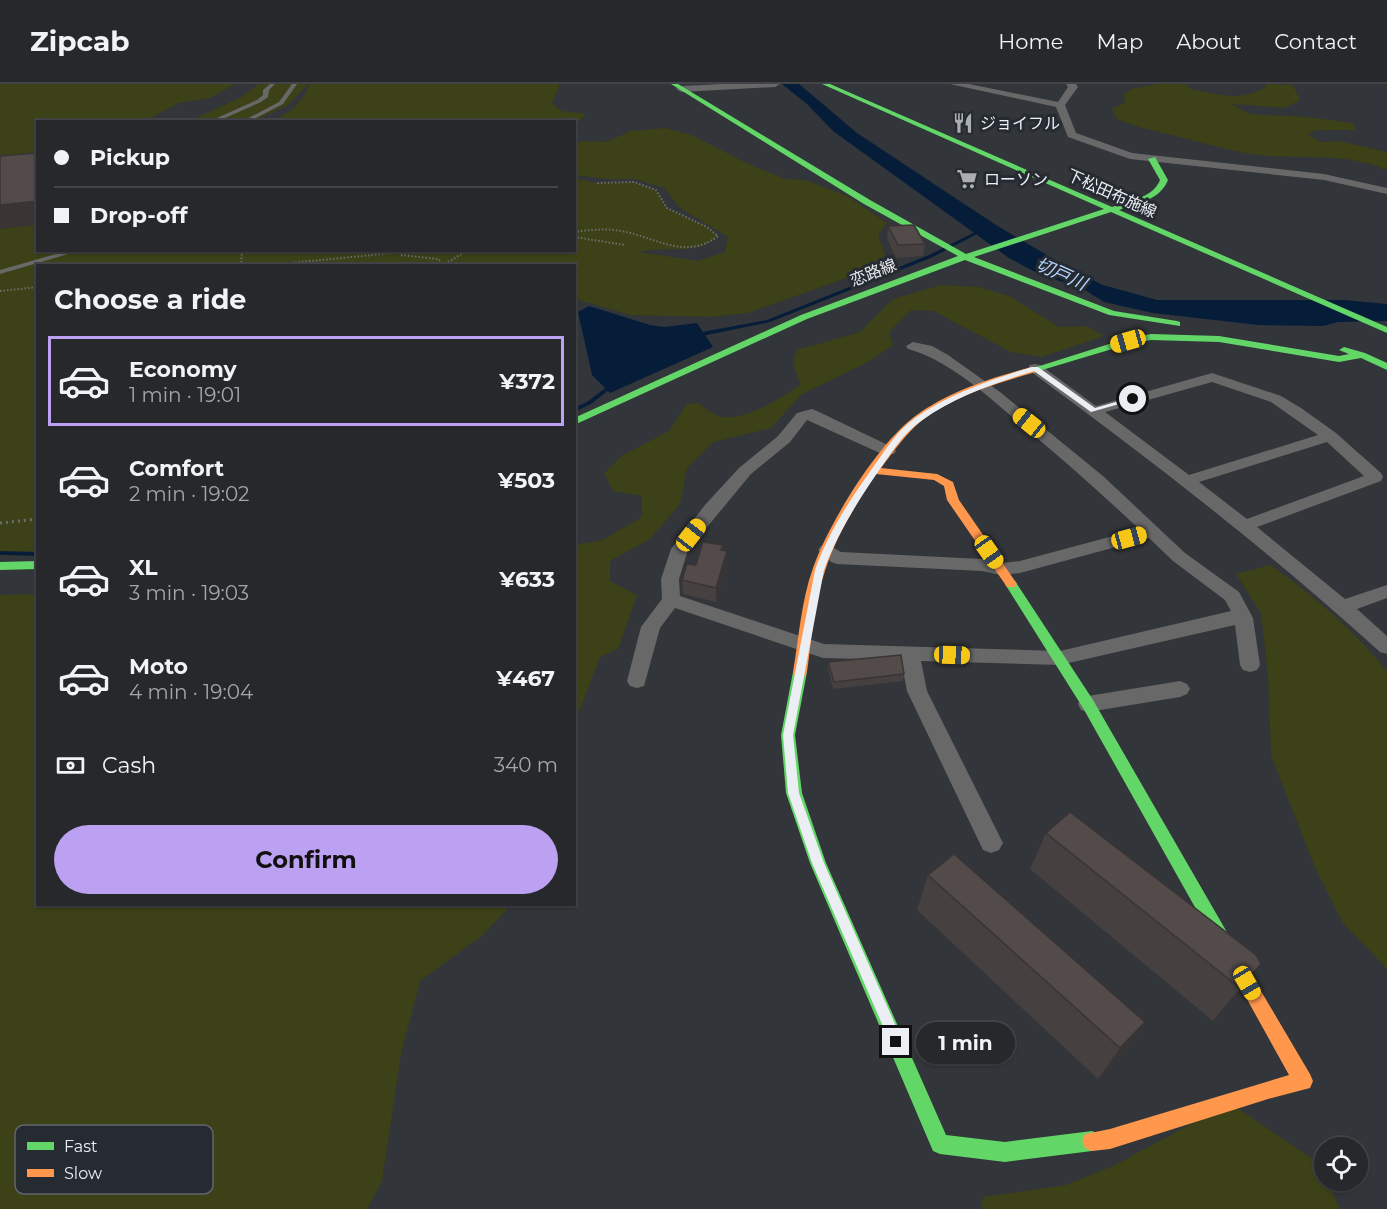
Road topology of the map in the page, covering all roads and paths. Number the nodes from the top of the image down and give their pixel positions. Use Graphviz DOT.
graph roads {
  1 [pos="273,84"];
  2 [pos="295,84"];
  3 [pos="774,84"];
  4 [pos="825,84"];
  5 [pos="955,84"];
  6 [pos="1071,84"];
  7 [pos="678,87"];
  8 [pos="1060,105"];
  9 [pos="214,120"];
  10 [pos="247,120"];
  11 [pos="1152,159"];
  12 [pos="597,183"];
  13 [pos="1387,191"];
  14 [pos="1109,210"];
  15 [pos="576,232"];
  16 [pos="576,237"];
  17 [pos="625,245"];
  18 [pos="72,252"];
  19 [pos="406,252"];
  20 [pos="465,252"];
  21 [pos="390,254"];
  22 [pos="966,257"];
  23 [pos="282,264"];
  24 [pos="444,264"];
  25 [pos="447,264"];
  26 [pos="0,272"];
  27 [pos="36,287"];
  28 [pos="0,291"];
  29 [pos="1384,329"];
  30 [pos="913,346"];
  31 [pos="1362,355"];
  32 [pos="1387,367"];
  33 [pos="1035,368"];
  34 [pos="982,387"];
  35 [pos="1094,411"];
  36 [pos="576,421"];
  37 [pos="1330,436"];
  38 [pos="888,451"];
  39 [pos="876,471"];
  40 [pos="1187,481"];
  41 [pos="36,519"];
  42 [pos="0,523"];
  43 [pos="1244,526"];
  44 [pos="1151,532"];
  45 [pos="827,550"];
  46 [pos="0,566"];
  47 [pos="36,566"];
  48 [pos="1001,569"];
  49 [pos="1387,591"];
  50 [pos="671,600"];
  51 [pos="1344,607"];
  52 [pos="1244,618"];
  53 [pos="805,647"];
  54 [pos="1387,647"];
  55 [pos="910,653"];
  56 [pos="1060,658"];
  57 [pos="1250,665"];
  58 [pos="637,681"];
  59 [pos="1180,689"];
  60 [pos="1088,704"];
  61 [pos="991,843"];
  1 -- 9 [label="lane"];
  2 -- 10 [label="lane"];
  3 -- 7 [label="street"];
  4 -- 14 [label="street, 下松田布施線"];
  5 -- 8 [label="street"];
  6 -- 8 [label="street"];
  7 -- 22 [label="street"];
  8 -- 11 [label="street"];
  11 -- 13 [label="street"];
  11 -- 14 [label="street, 恋路線"];
  12 -- 15 [label="path"];
  14 -- 22 [label="street, 恋路線"];
  14 -- 29 [label="street, 下松田布施線"];
  16 -- 17 [label="path"];
  18 -- 26 [label="lane"];
  19 -- 21 [label="path"];
  20 -- 25 [label="path"];
  21 -- 23 [label="path"];
  21 -- 24 [label="path"];
  22 -- 31 [label="street"];
  22 -- 36 [label="street, 恋路線"];
  27 -- 28 [label="path"];
  30 -- 34 [label="street"];
  31 -- 32 [label="street"];
  31 -- 33 [label="street"];
  33 -- 34 [label="street"];
  33 -- 35 [label="street"];
  34 -- 38 [label="street"];
  34 -- 44 [label="street"];
  35 -- 37 [label="street"];
  35 -- 40 [label="street"];
  37 -- 40 [label="street"];
  37 -- 43 [label="street"];
  38 -- 39 [label="street"];
  38 -- 50 [label="street"];
  39 -- 45 [label="street"];
  39 -- 48 [label="street"];
  40 -- 43 [label="street"];
  41 -- 42 [label="path"];
  43 -- 51 [label="street"];
  44 -- 48 [label="street"];
  44 -- 52 [label="street"];
  45 -- 48 [label="street"];
  45 -- 53 [label="street"];
  46 -- 47 [label="street"];
  48 -- 56 [label="street"];
  49 -- 51 [label="street"];
  50 -- 53 [label="street"];
  50 -- 58 [label="street"];
  51 -- 54 [label="street"];
  52 -- 56 [label="street"];
  52 -- 57 [label="street"];
  53 -- 55 [label="street"];
  53 -- 60 [label="street"];
  55 -- 56 [label="street"];
  55 -- 61 [label="street"];
  56 -- 60 [label="street"];
  59 -- 60 [label="street"];
}
